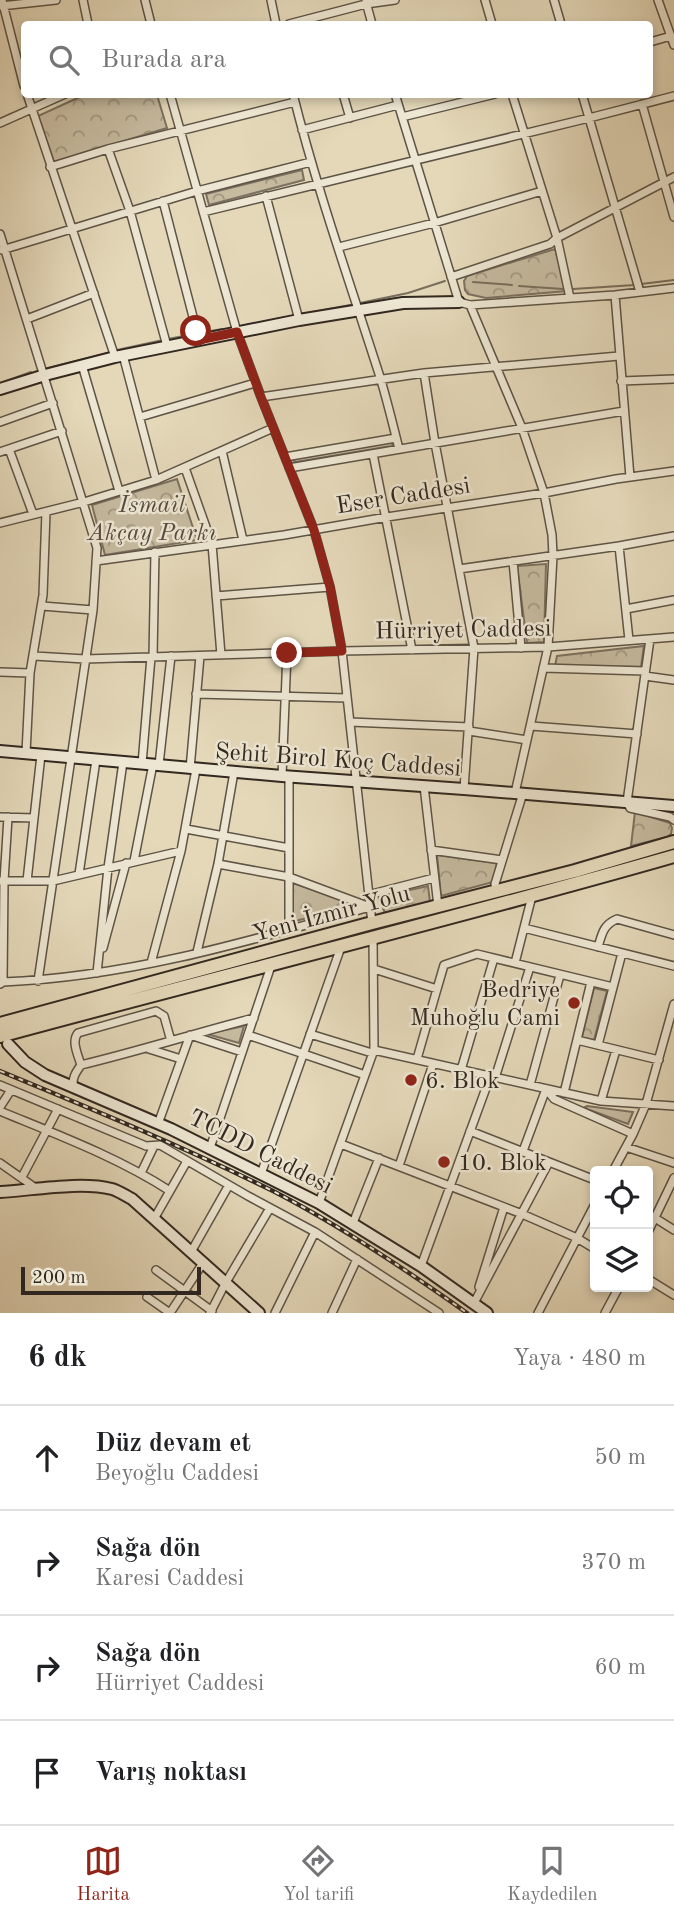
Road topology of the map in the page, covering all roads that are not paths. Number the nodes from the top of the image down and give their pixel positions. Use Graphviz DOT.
graph roads {
  1 [pos="56,0"];
  2 [pos="83,0"];
  3 [pos="145,0"];
  4 [pos="271,0"];
  5 [pos="396,0"];
  6 [pos="485,0"];
  7 [pos="554,0"];
  8 [pos="658,0"];
  9 [pos="23,2"];
  10 [pos="366,2"];
  11 [pos="2,4"];
  12 [pos="322,16"];
  13 [pos="87,21"];
  14 [pos="150,21"];
  15 [pos="275,21"];
  16 [pos="301,21"];
  17 [pos="323,21"];
  18 [pos="371,21"];
  19 [pos="491,21"];
  20 [pos="560,21"];
  21 [pos="671,36"];
  22 [pos="653,41"];
  23 [pos="674,45"];
  24 [pos="21,75"];
  25 [pos="674,96"];
  26 [pos="28,98"];
  27 [pos="56,98"];
  28 [pos="171,98"];
  29 [pos="294,98"];
  30 [pos="344,98"];
  31 [pos="396,98"];
  32 [pos="479,98"];
  33 [pos="513,98"];
  34 [pos="583,98"];
  35 [pos="642,104"];
  36 [pos="398,105"];
  37 [pos="30,109"];
  38 [pos="402,117"];
  39 [pos="349,118"];
  40 [pos="589,118"];
  41 [pos="0,123"];
  42 [pos="179,130"];
  43 [pos="302,130"];
  44 [pos="525,133"];
  45 [pos="108,149"];
  46 [pos="416,159"];
  47 [pos="311,162"];
  48 [pos="50,167"];
  49 [pos="674,177"];
  50 [pos="318,183"];
  51 [pos="663,183"];
  52 [pos="197,191"];
  53 [pos="542,191"];
  54 [pos="266,196"];
  55 [pos="163,201"];
  56 [pos="615,208"];
  57 [pos="130,211"];
  58 [pos="203,212"];
  59 [pos="674,217"];
  60 [pos="434,223"];
  61 [pos="71,228"];
  62 [pos="0,234"];
  63 [pos="557,239"];
  64 [pos="339,247"];
  65 [pos="2,249"];
  66 [pos="451,277"];
  67 [pos="674,288"];
  68 [pos="640,292"];
  69 [pos="94,293"];
  70 [pos="615,295"];
  71 [pos="570,298"];
  72 [pos="464,303"];
  73 [pos="357,310"];
  74 [pos="27,319"];
  75 [pos="299,320"];
  76 [pos="237,332"];
  77 [pos="198,336"];
  78 [pos="166,342"];
  79 [pos="116,354"];
  80 [pos="619,356"];
  81 [pos="82,365"];
  82 [pos="495,366"];
  83 [pos="424,373"];
  84 [pos="45,375"];
  85 [pos="380,378"];
  86 [pos="674,379"];
  87 [pos="621,381"];
  88 [pos="256,383"];
  89 [pos="0,389"];
  90 [pos="261,397"];
  91 [pos="53,403"];
  92 [pos="624,411"];
  93 [pos="140,417"];
  94 [pos="0,422"];
  95 [pos="273,428"];
  96 [pos="522,428"];
  97 [pos="62,431"];
  98 [pos="396,438"];
  99 [pos="435,443"];
  100 [pos="9,449"];
  101 [pos="399,449"];
  102 [pos="0,452"];
  103 [pos="222,452"];
  104 [pos="373,454"];
  105 [pos="285,457"];
  106 [pos="185,468"];
  107 [pos="289,468"];
  108 [pos="674,471"];
  109 [pos="630,477"];
  110 [pos="156,480"];
  111 [pos="119,491"];
  112 [pos="544,493"];
  113 [pos="84,502"];
  114 [pos="447,507"];
  115 [pos="46,512"];
  116 [pos="33,514"];
  117 [pos="387,517"];
  118 [pos="1,521"];
  119 [pos="314,530"];
  120 [pos="674,536"];
  121 [pos="243,540"];
  122 [pos="212,544"];
  123 [pos="620,546"];
  124 [pos="155,552"];
  125 [pos="553,556"];
  126 [pos="96,561"];
  127 [pos="513,561"];
  128 [pos="459,569"];
  129 [pos="330,587"];
  130 [pos="216,596"];
  131 [pos="674,600"];
  132 [pos="42,606"];
  133 [pos="626,609"];
  134 [pos="93,610"];
  135 [pos="674,637"];
  136 [pos="650,639"];
  137 [pos="629,640"];
  138 [pos="548,647"];
  139 [pos="474,648"];
  140 [pos="521,648"];
  141 [pos="412,650"];
  142 [pos="342,651"];
  143 [pos="287,653"];
  144 [pos="221,655"];
  145 [pos="34,656"];
  146 [pos="171,656"];
  147 [pos="200,656"];
  148 [pos="152,657"];
  149 [pos="85,659"];
  150 [pos="543,668"];
  151 [pos="0,672"];
  152 [pos="30,673"];
  153 [pos="645,674"];
  154 [pos="674,680"];
  155 [pos="196,694"];
  156 [pos="285,696"];
  157 [pos="347,698"];
  158 [pos="350,722"];
  159 [pos="531,726"];
  160 [pos="469,729"];
  161 [pos="637,734"];
  162 [pos="527,740"];
  163 [pos="0,751"];
  164 [pos="26,753"];
  165 [pos="41,755"];
  166 [pos="69,757"];
  167 [pos="96,760"];
  168 [pos="123,762"];
  169 [pos="151,764"];
  170 [pos="193,769"];
  171 [pos="234,772"];
  172 [pos="285,777"];
  173 [pos="356,781"];
  174 [pos="424,786"];
  175 [pos="464,789"];
  176 [pos="519,793"];
  177 [pos="627,802"];
  178 [pos="674,806"];
  179 [pos="4,817"];
  180 [pos="34,818"];
  181 [pos="674,820"];
  182 [pos="186,829"];
  183 [pos="224,837"];
  184 [pos="674,842"];
  185 [pos="289,848"];
  186 [pos="431,850"];
  187 [pos="181,851"];
  188 [pos="674,856"];
  189 [pos="502,860"];
  190 [pos="130,862"];
  191 [pos="218,864"];
  192 [pos="108,868"];
  193 [pos="79,874"];
  194 [pos="289,877"];
  195 [pos="434,878"];
  196 [pos="2,881"];
  197 [pos="27,881"];
  198 [pos="53,881"];
  199 [pos="495,884"];
  200 [pos="369,895"];
  201 [pos="532,896"];
  202 [pos="438,906"];
  203 [pos="370,907"];
  204 [pos="372,923"];
  205 [pos="524,928"];
  206 [pos="289,930"];
  207 [pos="674,935"];
  208 [pos="373,937"];
  209 [pos="341,945"];
  210 [pos="598,947"];
  211 [pos="197,952"];
  212 [pos="622,953"];
  213 [pos="494,958"];
  214 [pos="151,963"];
  215 [pos="272,963"];
  216 [pos="515,963"];
  217 [pos="674,966"];
  218 [pos="530,967"];
  219 [pos="374,969"];
  220 [pos="97,973"];
  221 [pos="561,975"];
  222 [pos="38,981"];
  223 [pos="1,982"];
  224 [pos="591,982"];
  225 [pos="613,987"];
  226 [pos="437,989"];
  227 [pos="674,1004"];
  228 [pos="254,1018"];
  229 [pos="0,1024"];
  230 [pos="310,1034"];
  231 [pos="190,1035"];
  232 [pos="248,1035"];
  233 [pos="4,1040"];
  234 [pos="577,1040"];
  235 [pos="171,1041"];
  236 [pos="598,1045"];
  237 [pos="148,1048"];
  238 [pos="616,1049"];
  239 [pos="242,1052"];
  240 [pos="373,1052"];
  241 [pos="303,1054"];
  242 [pos="181,1059"];
  243 [pos="417,1059"];
  244 [pos="659,1060"];
  245 [pos="433,1064"];
  246 [pos="81,1065"];
  247 [pos="461,1070"];
  248 [pos="365,1074"];
  249 [pos="493,1077"];
  250 [pos="0,1085"];
  251 [pos="530,1085"];
  252 [pos="75,1088"];
  253 [pos="546,1089"];
  254 [pos="11,1090"];
  255 [pos="564,1093"];
  256 [pos="601,1101"];
  257 [pos="646,1104"];
  258 [pos="674,1107"];
  259 [pos="0,1109"];
  260 [pos="58,1109"];
  261 [pos="158,1124"];
  262 [pos="47,1130"];
  263 [pos="470,1131"];
  264 [pos="633,1134"];
  265 [pos="341,1144"];
  266 [pos="155,1146"];
  267 [pos="626,1147"];
  268 [pos="210,1148"];
  269 [pos="523,1151"];
  270 [pos="379,1158"];
  271 [pos="187,1161"];
  272 [pos="549,1162"];
  273 [pos="0,1163"];
  274 [pos="674,1163"];
  275 [pos="399,1166"];
  276 [pos="616,1166"];
  277 [pos="141,1173"];
  278 [pos="261,1174"];
  279 [pos="22,1177"];
  280 [pos="590,1178"];
  281 [pos="674,1178"];
  282 [pos="229,1185"];
  283 [pos="450,1186"];
  284 [pos="37,1189"];
  285 [pos="170,1191"];
  286 [pos="0,1192"];
  287 [pos="319,1203"];
  288 [pos="505,1207"];
  289 [pos="270,1208"];
  290 [pos="590,1213"];
  291 [pos="522,1214"];
  292 [pos="655,1218"];
  293 [pos="154,1219"];
  294 [pos="354,1223"];
  295 [pos="673,1227"];
  296 [pos="650,1229"];
  297 [pos="315,1232"];
  298 [pos="577,1238"];
  299 [pos="590,1246"];
  300 [pos="191,1252"];
  301 [pos="357,1259"];
  302 [pos="203,1263"];
  303 [pos="421,1266"];
  304 [pos="156,1270"];
  305 [pos="653,1282"];
  306 [pos="225,1284"];
  307 [pos="185,1290"];
  308 [pos="616,1292"];
  309 [pos="674,1295"];
  310 [pos="147,1297"];
  311 [pos="474,1304"];
  312 [pos="253,1311"];
  313 [pos="211,1312"];
  314 [pos="434,1312"];
  315 [pos="170,1313"];
  316 [pos="275,1313"];
  317 [pos="332,1313"];
  318 [pos="487,1313"];
  319 [pos="538,1313"];
  320 [pos="605,1313"];
  1 -- 9 [label="street"];
  2 -- 13 [label="street"];
  3 -- 14 [label="street"];
  4 -- 15 [label="street"];
  5 -- 10 [label="street"];
  6 -- 19 [label="street"];
  7 -- 20 [label="street"];
  8 -- 21 [label="street"];
  9 -- 11 [label="street"];
  10 -- 12 [label="street"];
  10 -- 18 [label="street"];
  11 -- 24 [label="street"];
  12 -- 16 [label="street"];
  12 -- 17 [label="street"];
  21 -- 22 [label="street"];
  21 -- 23 [label="street"];
  25 -- 35 [label="street"];
  26 -- 37 [label="street"];
  27 -- 37 [label="street"];
  28 -- 42 [label="street"];
  29 -- 42 [label="street"];
  29 -- 43 [label="street"];
  30 -- 39 [label="street"];
  31 -- 36 [label="street"];
  32 -- 38 [label="street"];
  33 -- 44 [label="street"];
  34 -- 40 [label="street"];
  35 -- 40 [label="street"];
  35 -- 51 [label="street"];
  36 -- 38 [label="street"];
  36 -- 39 [label="street"];
  37 -- 41 [label="street"];
  37 -- 48 [label="street"];
  38 -- 46 [label="street"];
  39 -- 43 [label="street"];
  40 -- 44 [label="street"];
  40 -- 56 [label="street"];
  42 -- 45 [label="street"];
  42 -- 52 [label="street"];
  43 -- 47 [label="street"];
  44 -- 46 [label="street"];
  44 -- 53 [label="street"];
  45 -- 48 [label="street"];
  45 -- 57 [label="street"];
  46 -- 50 [label="street"];
  46 -- 60 [label="street"];
  47 -- 50 [label="street"];
  47 -- 52 [label="street"];
  48 -- 61 [label="street"];
  49 -- 51 [label="street"];
  50 -- 54 [label="street"];
  50 -- 64 [label="street"];
  51 -- 56 [label="street"];
  51 -- 59 [label="street"];
  52 -- 55 [label="street"];
  52 -- 58 [label="street"];
  53 -- 60 [label="street"];
  53 -- 63 [label="street"];
  54 -- 58 [label="street"];
  54 -- 75 [label="street"];
  55 -- 57 [label="street"];
  55 -- 77 [label="street"];
  56 -- 63 [label="street"];
  56 -- 68 [label="street"];
  57 -- 61 [label="street"];
  57 -- 78 [label="street"];
  58 -- 76 [label="street"];
  60 -- 64 [label="street"];
  60 -- 66 [label="street"];
  61 -- 65 [label="street"];
  61 -- 69 [label="street"];
  62 -- 65 [label="street"];
  63 -- 66 [label="street"];
  63 -- 71 [label="street"];
  64 -- 73 [label="street"];
  65 -- 74 [label="street"];
  66 -- 72 [label="street"];
  67 -- 68 [label="street"];
  68 -- 70 [label="street"];
  69 -- 74 [label="street"];
  69 -- 79 [label="street"];
  70 -- 71 [label="street"];
  70 -- 80 [label="street"];
  71 -- 72 [label="street"];
  72 -- 73 [label="main road"];
  72 -- 82 [label="street"];
  73 -- 75 [label="main road"];
  73 -- 85 [label="street"];
  74 -- 84 [label="street"];
  75 -- 76 [label="main road"];
  76 -- 77 [label="main road"];
  76 -- 88 [label="street"];
  77 -- 78 [label="main road"];
  78 -- 79 [label="main road"];
  79 -- 81 [label="main road"];
  79 -- 93 [label="street"];
  80 -- 82 [label="street"];
  80 -- 87 [label="street"];
  81 -- 84 [label="main road"];
  81 -- 111 [label="street"];
  82 -- 83 [label="street"];
  82 -- 96 [label="street"];
  83 -- 85 [label="street"];
  83 -- 99 [label="street"];
  84 -- 89 [label="main road"];
  84 -- 91 [label="street"];
  85 -- 90 [label="street"];
  85 -- 98 [label="street"];
  86 -- 87 [label="street"];
  87 -- 92 [label="street"];
  88 -- 90 [label="street"];
  88 -- 93 [label="street"];
  90 -- 95 [label="street"];
  91 -- 94 [label="street"];
  91 -- 97 [label="street"];
  92 -- 96 [label="street"];
  92 -- 109 [label="street"];
  93 -- 110 [label="street"];
  95 -- 103 [label="street"];
  95 -- 105 [label="street"];
  96 -- 99 [label="street"];
  96 -- 112 [label="street"];
  97 -- 100 [label="street"];
  97 -- 113 [label="street"];
  98 -- 101 [label="street"];
  98 -- 105 [label="street"];
  99 -- 101 [label="street"];
  99 -- 114 [label="street"];
  100 -- 102 [label="street"];
  100 -- 116 [label="street"];
  101 -- 104 [label="street"];
  103 -- 106 [label="street"];
  103 -- 121 [label="street"];
  104 -- 107 [label="street"];
  104 -- 117 [label="street"];
  105 -- 107 [label="street"];
  106 -- 110 [label="street"];
  106 -- 122 [label="street"];
  107 -- 119 [label="street"];
  108 -- 109 [label="street, Eser Caddesi"];
  109 -- 112 [label="street, Eser Caddesi"];
  110 -- 111 [label="street"];
  111 -- 113 [label="street"];
  112 -- 114 [label="street, Eser Caddesi"];
  112 -- 125 [label="street"];
  113 -- 115 [label="street"];
  113 -- 126 [label="street"];
  114 -- 117 [label="street, Eser Caddesi"];
  114 -- 128 [label="street"];
  115 -- 116 [label="street"];
  115 -- 132 [label="street"];
  116 -- 118 [label="street"];
  117 -- 119 [label="street, Eser Caddesi"];
  117 -- 141 [label="street"];
  119 -- 121 [label="street, Eser Caddesi"];
  119 -- 129 [label="street"];
  120 -- 123 [label="street"];
  121 -- 122 [label="street, Eser Caddesi"];
  122 -- 124 [label="street, Eser Caddesi"];
  122 -- 130 [label="street"];
  123 -- 125 [label="street"];
  123 -- 133 [label="street"];
  124 -- 126 [label="street, Eser Caddesi"];
  124 -- 148 [label="street"];
  125 -- 127 [label="street"];
  125 -- 138 [label="street"];
  126 -- 134 [label="street"];
  127 -- 128 [label="street"];
  127 -- 140 [label="street"];
  128 -- 139 [label="street"];
  129 -- 130 [label="street"];
  129 -- 142 [label="street"];
  130 -- 144 [label="street"];
  131 -- 133 [label="street"];
  132 -- 134 [label="street"];
  132 -- 145 [label="street"];
  133 -- 137 [label="street"];
  134 -- 149 [label="street"];
  135 -- 136 [label="street, Hürriyet Caddesi"];
  136 -- 137 [label="street, Hürriyet Caddesi"];
  136 -- 153 [label="street"];
  137 -- 138 [label="street, Hürriyet Caddesi"];
  138 -- 140 [label="street, Hürriyet Caddesi"];
  138 -- 150 [label="street"];
  139 -- 140 [label="street, Hürriyet Caddesi"];
  139 -- 141 [label="street, Hürriyet Caddesi"];
  139 -- 160 [label="street"];
  141 -- 142 [label="street, Hürriyet Caddesi"];
  142 -- 143 [label="street, Hürriyet Caddesi"];
  142 -- 157 [label="street"];
  143 -- 144 [label="street, Hürriyet Caddesi"];
  143 -- 156 [label="street"];
  144 -- 147 [label="street, Hürriyet Caddesi"];
  145 -- 149 [label="street, Hürriyet Caddesi"];
  145 -- 152 [label="street"];
  146 -- 147 [label="street, Hürriyet Caddesi"];
  146 -- 148 [label="street, Hürriyet Caddesi"];
  146 -- 169 [label="street"];
  147 -- 155 [label="street"];
  148 -- 149 [label="street, Hürriyet Caddesi"];
  148 -- 169 [label="street"];
  149 -- 166 [label="street"];
  150 -- 153 [label="street"];
  150 -- 159 [label="street"];
  151 -- 152 [label="street"];
  152 -- 164 [label="street"];
  153 -- 154 [label="street"];
  153 -- 161 [label="street"];
  155 -- 156 [label="street"];
  155 -- 170 [label="street"];
  156 -- 157 [label="street"];
  156 -- 172 [label="street"];
  157 -- 158 [label="street"];
  158 -- 160 [label="street"];
  158 -- 173 [label="street"];
  159 -- 161 [label="street"];
  159 -- 162 [label="street"];
  160 -- 162 [label="street"];
  160 -- 175 [label="street"];
  161 -- 177 [label="street"];
  162 -- 176 [label="street"];
  163 -- 164 [label="main road, Şehit Birol Koç Caddesi"];
  164 -- 165 [label="main road, Şehit Birol Koç Caddesi"];
  165 -- 166 [label="main road, Şehit Birol Koç Caddesi"];
  165 -- 180 [label="street"];
  166 -- 167 [label="main road, Şehit Birol Koç Caddesi"];
  166 -- 198 [label="street"];
  167 -- 168 [label="main road, Şehit Birol Koç Caddesi"];
  167 -- 193 [label="street"];
  168 -- 169 [label="main road, Şehit Birol Koç Caddesi"];
  168 -- 192 [label="street"];
  169 -- 170 [label="main road, Şehit Birol Koç Caddesi"];
  169 -- 190 [label="street"];
  170 -- 171 [label="main road, Şehit Birol Koç Caddesi"];
  170 -- 182 [label="street"];
  171 -- 172 [label="main road, Şehit Birol Koç Caddesi"];
  171 -- 183 [label="street"];
  172 -- 173 [label="main road, Şehit Birol Koç Caddesi"];
  172 -- 185 [label="street"];
  173 -- 174 [label="main road, Şehit Birol Koç Caddesi"];
  173 -- 200 [label="street"];
  174 -- 175 [label="main road, Şehit Birol Koç Caddesi"];
  174 -- 186 [label="street"];
  175 -- 176 [label="main road, Şehit Birol Koç Caddesi"];
  176 -- 177 [label="main road, Şehit Birol Koç Caddesi"];
  176 -- 189 [label="street"];
  177 -- 178 [label="main road, Şehit Birol Koç Caddesi"];
  177 -- 181 [label="street"];
  179 -- 180 [label="street"];
  179 -- 196 [label="street"];
  180 -- 197 [label="street"];
  182 -- 183 [label="street"];
  182 -- 187 [label="street"];
  183 -- 185 [label="street"];
  183 -- 191 [label="street"];
  184 -- 202 [label="highway, Yeni İzmir Yolu"];
  185 -- 194 [label="street"];
  186 -- 189 [label="street"];
  186 -- 195 [label="street"];
  187 -- 190 [label="street"];
  187 -- 214 [label="street"];
  188 -- 201 [label="highway, Yeni İzmir Yolu"];
  189 -- 199 [label="street"];
  190 -- 192 [label="street"];
  190 -- 220 [label="street"];
  191 -- 194 [label="street"];
  191 -- 211 [label="street"];
  192 -- 193 [label="street"];
  192 -- 220 [label="street"];
  193 -- 198 [label="street"];
  194 -- 203 [label="street"];
  194 -- 206 [label="street"];
  195 -- 200 [label="street"];
  195 -- 202 [label="street"];
  196 -- 197 [label="street"];
  196 -- 223 [label="street"];
  197 -- 198 [label="street"];
  198 -- 222 [label="street"];
  200 -- 203 [label="street"];
  201 -- 205 [label="street"];
  201 -- 208 [label="highway, Yeni İzmir Yolu"];
  202 -- 204 [label="highway, Yeni İzmir Yolu"];
  203 -- 204 [label="street"];
  203 -- 206 [label="street"];
  204 -- 229 [label="highway, Yeni İzmir Yolu"];
  205 -- 210 [label="street"];
  205 -- 216 [label="street"];
  206 -- 211 [label="street"];
  207 -- 210 [label="street"];
  208 -- 209 [label="highway, Yeni İzmir Yolu"];
  208 -- 219 [label="street"];
  209 -- 215 [label="highway, Yeni İzmir Yolu"];
  209 -- 230 [label="street"];
  210 -- 212 [label="street"];
  211 -- 214 [label="street"];
  212 -- 217 [label="street"];
  212 -- 225 [label="street"];
  213 -- 216 [label="street"];
  213 -- 226 [label="street"];
  213 -- 247 [label="street"];
  214 -- 220 [label="street"];
  215 -- 228 [label="street"];
  215 -- 233 [label="highway, Yeni İzmir Yolu"];
  216 -- 218 [label="street"];
  218 -- 221 [label="street"];
  218 -- 249 [label="street"];
  219 -- 226 [label="street"];
  219 -- 240 [label="street"];
  220 -- 222 [label="street"];
  221 -- 224 [label="street"];
  221 -- 251 [label="street"];
  222 -- 223 [label="street"];
  224 -- 225 [label="street"];
  224 -- 234 [label="street"];
  225 -- 236 [label="street"];
  226 -- 243 [label="street"];
  227 -- 244 [label="street"];
  228 -- 231 [label="street"];
  228 -- 232 [label="street"];
  230 -- 240 [label="street"];
  230 -- 241 [label="street"];
  231 -- 235 [label="street"];
  231 -- 239 [label="street"];
  231 -- 242 [label="street"];
  232 -- 239 [label="street"];
  232 -- 241 [label="street"];
  233 -- 252 [label="main road, TCDD Caddesi"];
  234 -- 236 [label="street"];
  234 -- 255 [label="street"];
  235 -- 237 [label="street"];
  235 -- 246 [label="street"];
  236 -- 238 [label="street"];
  237 -- 242 [label="street"];
  237 -- 246 [label="street"];
  238 -- 244 [label="street"];
  238 -- 256 [label="street"];
  239 -- 268 [label="street"];
  240 -- 243 [label="street"];
  240 -- 248 [label="street"];
  241 -- 248 [label="street"];
  241 -- 278 [label="street"];
  242 -- 261 [label="street"];
  243 -- 245 [label="street"];
  244 -- 257 [label="street"];
  245 -- 247 [label="street"];
  245 -- 275 [label="street"];
  246 -- 252 [label="street"];
  247 -- 249 [label="street"];
  248 -- 265 [label="street"];
  249 -- 251 [label="street"];
  249 -- 263 [label="street"];
  250 -- 254 [label="street"];
  251 -- 253 [label="street"];
  252 -- 261 [label="main road, TCDD Caddesi"];
  253 -- 255 [label="street"];
  253 -- 264 [label="street"];
  253 -- 269 [label="street"];
  254 -- 259 [label="street"];
  254 -- 260 [label="street"];
  255 -- 256 [label="street"];
  256 -- 257 [label="street"];
  257 -- 258 [label="street"];
  257 -- 264 [label="street"];
  259 -- 262 [label="street"];
  260 -- 262 [label="street"];
  260 -- 266 [label="street"];
  261 -- 268 [label="main road, TCDD Caddesi"];
  262 -- 277 [label="street"];
  262 -- 279 [label="street"];
  263 -- 269 [label="street"];
  263 -- 283 [label="street"];
  264 -- 267 [label="street"];
  265 -- 270 [label="street"];
  265 -- 287 [label="street"];
  266 -- 271 [label="street"];
  266 -- 277 [label="street"];
  267 -- 274 [label="street"];
  267 -- 276 [label="street"];
  268 -- 278 [label="main road, TCDD Caddesi"];
  269 -- 272 [label="street"];
  270 -- 275 [label="street"];
  270 -- 294 [label="street"];
  271 -- 282 [label="street"];
  271 -- 285 [label="street"];
  272 -- 280 [label="street"];
  272 -- 291 [label="street"];
  273 -- 279 [label="street"];
  275 -- 283 [label="street"];
  277 -- 285 [label="street"];
  278 -- 287 [label="main road, TCDD Caddesi"];
  279 -- 284 [label="street"];
  281 -- 292 [label="street"];
  282 -- 289 [label="street"];
  282 -- 300 [label="street"];
  283 -- 288 [label="street"];
  283 -- 303 [label="street"];
  284 -- 286 [label="main road"];
  284 -- 293 [label="main road"];
  285 -- 293 [label="street"];
  287 -- 294 [label="main road, TCDD Caddesi"];
  288 -- 291 [label="street"];
  288 -- 311 [label="street"];
  289 -- 297 [label="street"];
  289 -- 306 [label="street"];
  290 -- 298 [label="street"];
  291 -- 298 [label="street"];
  291 -- 311 [label="street"];
  292 -- 295 [label="street"];
  292 -- 296 [label="street"];
  293 -- 300 [label="main road"];
  294 -- 303 [label="main road, TCDD Caddesi"];
  297 -- 301 [label="street"];
  297 -- 316 [label="street"];
  298 -- 299 [label="street"];
  298 -- 319 [label="street"];
  300 -- 302 [label="main road"];
  301 -- 314 [label="street"];
  301 -- 317 [label="street"];
  302 -- 306 [label="main road"];
  302 -- 307 [label="street"];
  303 -- 311 [label="main road, TCDD Caddesi"];
  304 -- 307 [label="street"];
  305 -- 309 [label="street"];
  306 -- 312 [label="main road"];
  306 -- 313 [label="street"];
  307 -- 313 [label="street"];
  307 -- 315 [label="street"];
  308 -- 320 [label="street"];
  310 -- 315 [label="street"];
  311 -- 318 [label="main road, TCDD Caddesi"];
}
